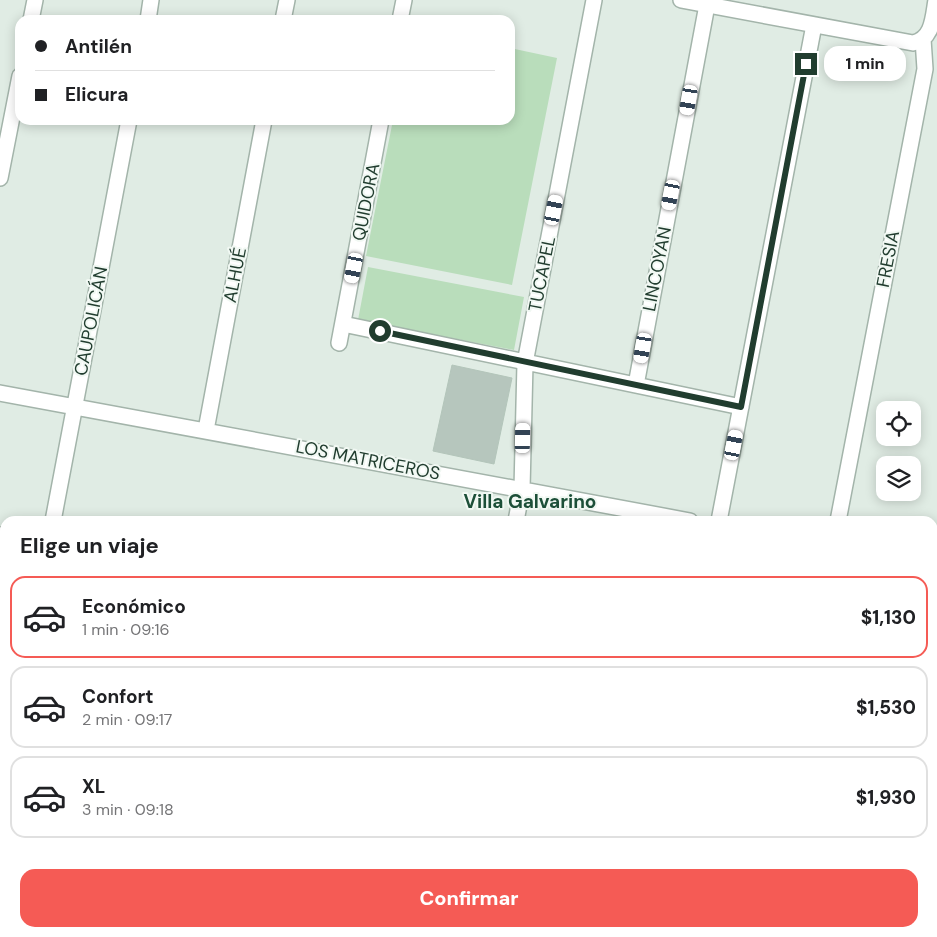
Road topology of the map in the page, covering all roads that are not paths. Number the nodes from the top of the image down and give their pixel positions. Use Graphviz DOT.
graph roads {
  1 [pos="35,0"];
  2 [pos="151,0"];
  3 [pos="287,0"];
  4 [pos="404,0"];
  5 [pos="594,0"];
  6 [pos="681,0"];
  7 [pos="936,0"];
  8 [pos="707,5"];
  9 [pos="32,15"];
  10 [pos="149,15"];
  11 [pos="284,15"];
  12 [pos="401,15"];
  13 [pos="814,25"];
  14 [pos="923,40"];
  15 [pos="15,102"];
  16 [pos="128,125"];
  17 [pos="263,125"];
  18 [pos="380,125"];
  19 [pos="0,178"];
  20 [pos="343,324"];
  21 [pos="339,343"];
  22 [pos="525,363"];
  23 [pos="636,386"];
  24 [pos="0,394"];
  25 [pos="75,406"];
  26 [pos="741,407"];
  27 [pos="206,430"];
  28 [pos="522,489"];
  29 [pos="53,516"];
  30 [pos="517,516"];
  31 [pos="664,516"];
  32 [pos="720,516"];
  33 [pos="839,516"];
  1 -- 9 [label="street"];
  2 -- 10 [label="street"];
  3 -- 11 [label="street"];
  4 -- 12 [label="street"];
  5 -- 22 [label="street, TUCAPEL"];
  6 -- 8 [label="street"];
  7 -- 14 [label="street, FRESIA"];
  8 -- 13 [label="street"];
  8 -- 23 [label="street, LINCOYAN"];
  13 -- 14 [label="street"];
  13 -- 26 [label="street"];
  14 -- 33 [label="street, FRESIA"];
  15 -- 19 [label="street"];
  16 -- 25 [label="street, CAUPOLICÁN"];
  17 -- 27 [label="street, ALHUÉ"];
  18 -- 20 [label="street, QUIDORA"];
  20 -- 21 [label="street, QUIDORA"];
  20 -- 22 [label="street"];
  22 -- 23 [label="street"];
  22 -- 28 [label="street, TUCAPEL"];
  23 -- 26 [label="street"];
  24 -- 25 [label="street, LOS MATRICEROS"];
  25 -- 27 [label="street, LOS MATRICEROS"];
  25 -- 29 [label="street, CAUPOLICÁN"];
  26 -- 32 [label="street"];
  27 -- 28 [label="street, LOS MATRICEROS"];
  28 -- 30 [label="street, TUCAPEL"];
  28 -- 31 [label="street, LOS MATRICEROS"];
}
